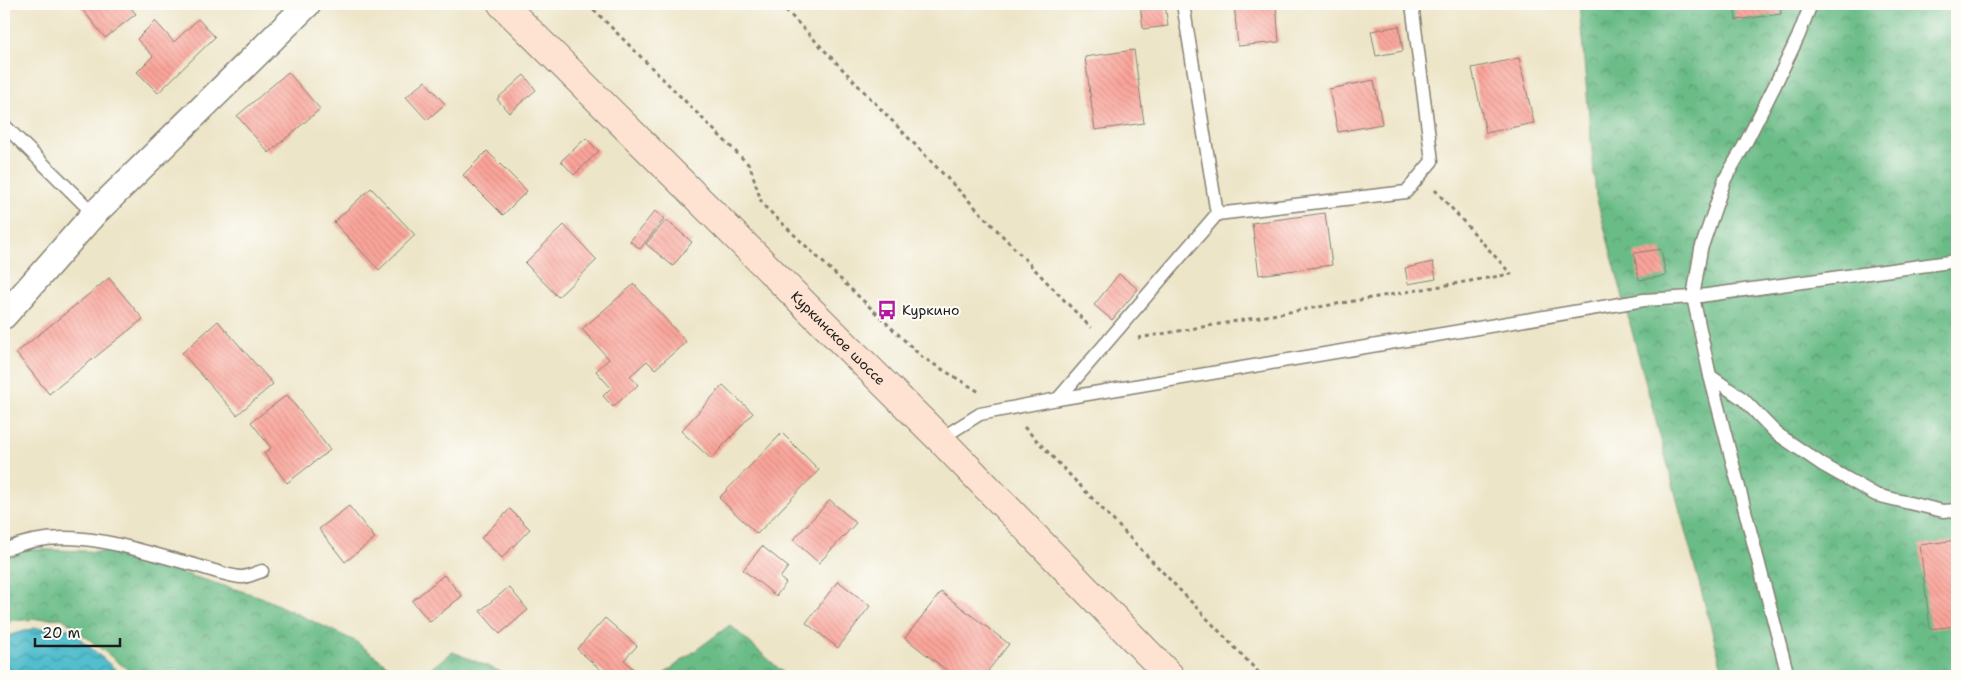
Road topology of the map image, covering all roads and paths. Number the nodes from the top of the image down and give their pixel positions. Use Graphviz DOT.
graph roads {
  1 [pos="308,4"];
  2 [pos="502,4"];
  3 [pos="588,4"];
  4 [pos="780,4"];
  5 [pos="1183,4"];
  6 [pos="1412,4"];
  7 [pos="1811,4"];
  8 [pos="4,125"];
  9 [pos="1422,174"];
  10 [pos="94,214"];
  11 [pos="1216,214"];
  12 [pos="1957,261"];
  13 [pos="1693,297"];
  14 [pos="4,316"];
  15 [pos="1106,343"];
  16 [pos="1710,376"];
  17 [pos="1058,399"];
  18 [pos="1007,409"];
  19 [pos="940,439"];
  20 [pos="1957,510"];
  21 [pos="4,550"];
  22 [pos="262,571"];
  23 [pos="1170,676"];
  24 [pos="1262,676"];
  25 [pos="1788,676"];
  1 -- 10 [label="street"];
  2 -- 19 [label="main road, Куркинское шоссе"];
  3 -- 18 [label="path"];
  4 -- 15 [label="path"];
  5 -- 11 [label="lane"];
  6 -- 9 [label="lane"];
  7 -- 13 [label="lane"];
  8 -- 10 [label="lane"];
  9 -- 11 [label="lane"];
  9 -- 15 [label="path"];
  10 -- 14 [label="street"];
  11 -- 15 [label="lane"];
  12 -- 13 [label="lane"];
  13 -- 16 [label="lane"];
  13 -- 17 [label="lane"];
  15 -- 17 [label="lane"];
  16 -- 20 [label="lane"];
  16 -- 25 [label="lane"];
  17 -- 18 [label="lane"];
  18 -- 19 [label="lane"];
  18 -- 24 [label="path"];
  19 -- 23 [label="main road, Куркинское шоссе"];
  21 -- 22 [label="lane"];
}
